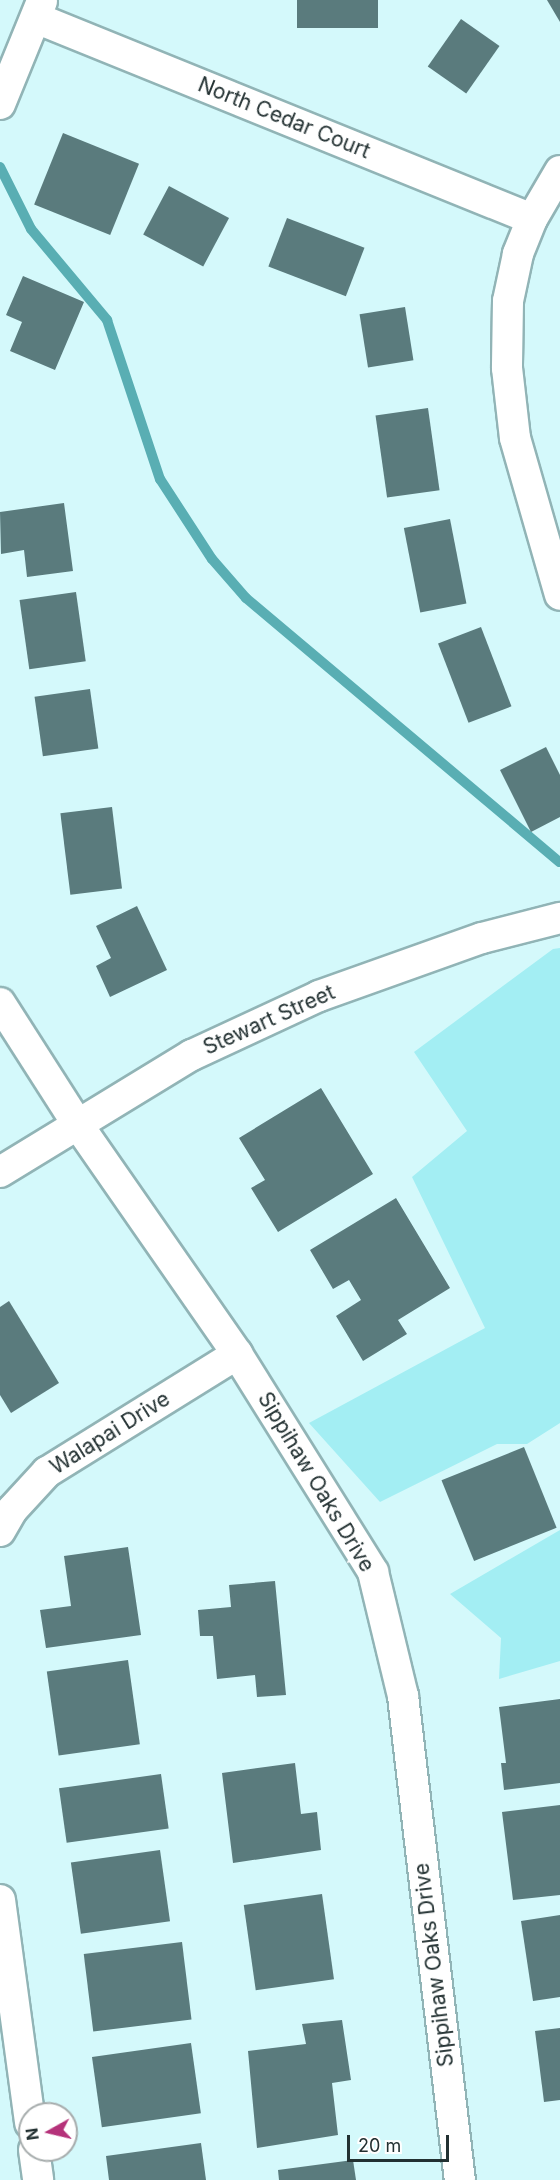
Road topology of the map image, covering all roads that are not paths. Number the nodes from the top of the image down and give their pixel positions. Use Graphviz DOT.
graph roads {
  1 [pos="39,9"];
  2 [pos="0,104"];
  3 [pos="560,171"];
  4 [pos="532,219"];
  5 [pos="560,595"];
  6 [pos="560,918"];
  7 [pos="0,1003"];
  8 [pos="76,1122"];
  9 [pos="0,1172"];
  10 [pos="237,1354"];
  11 [pos="0,1531"];
  12 [pos="0,1900"];
  13 [pos="27,2102"];
  14 [pos="36,2162"];
  15 [pos="38,2180"];
  16 [pos="460,2180"];
  1 -- 2 [label="street"];
  1 -- 4 [label="street, North Cedar Court"];
  3 -- 4 [label="street"];
  4 -- 5 [label="street"];
  6 -- 8 [label="street, Stewart Street"];
  7 -- 8 [label="street, Sippihaw Oaks Drive"];
  8 -- 9 [label="street, Stewart Street"];
  8 -- 10 [label="street, Sippihaw Oaks Drive"];
  10 -- 11 [label="street, Walapai Drive"];
  10 -- 16 [label="street, Sippihaw Oaks Drive"];
  12 -- 13 [label="street"];
  14 -- 15 [label="street"];
}
